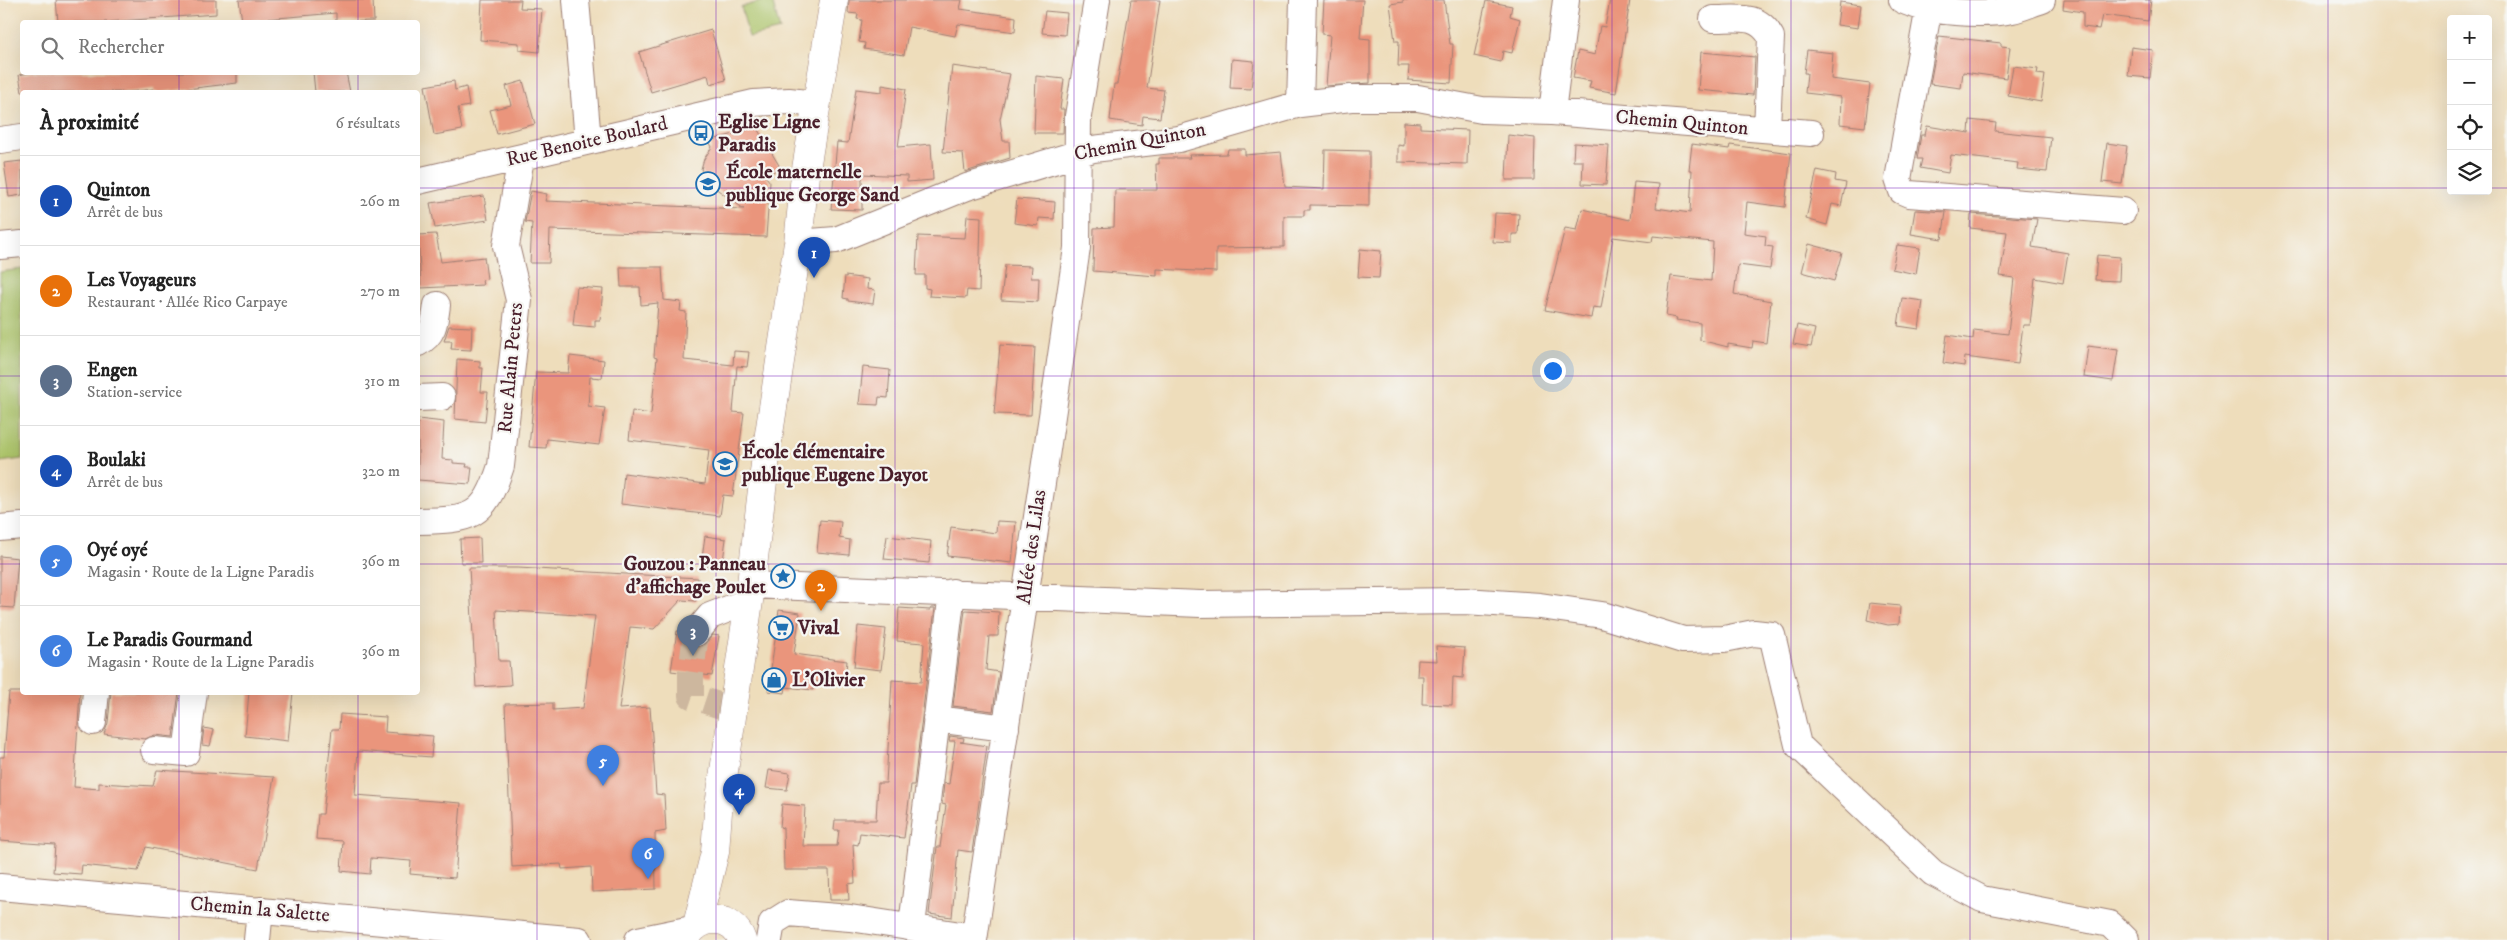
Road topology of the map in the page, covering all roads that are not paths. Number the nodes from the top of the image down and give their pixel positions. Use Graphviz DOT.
graph roads {
  1 [pos="576,0"];
  2 [pos="834,0"];
  3 [pos="1097,0"];
  4 [pos="1303,0"];
  5 [pos="1566,0"];
  6 [pos="1902,0"];
  7 [pos="2042,0"];
  8 [pos="1929,7"];
  9 [pos="1713,19"];
  10 [pos="816,104"];
  11 [pos="1300,104"];
  12 [pos="1552,112"];
  13 [pos="1767,129"];
  14 [pos="1811,133"];
  15 [pos="20,137"];
  16 [pos="0,140"];
  17 [pos="588,141"];
  18 [pos="1078,153"];
  19 [pos="521,158"];
  20 [pos="420,181"];
  21 [pos="2123,211"];
  22 [pos="798,243"];
  23 [pos="20,244"];
  24 [pos="0,246"];
  25 [pos="437,305"];
  26 [pos="420,341"];
  27 [pos="420,521"];
  28 [pos="20,526"];
  29 [pos="0,528"];
  30 [pos="952,592"];
  31 [pos="751,593"];
  32 [pos="1025,595"];
  33 [pos="696,633"];
  34 [pos="96,695"];
  35 [pos="194,695"];
  36 [pos="936,719"];
  37 [pos="93,722"];
  38 [pos="1006,728"];
  39 [pos="154,750"];
  40 [pos="716,852"];
  41 [pos="0,888"];
  42 [pos="260,910"];
  43 [pos="912,926"];
  44 [pos="848,929"];
  45 [pos="691,931"];
  46 [pos="735,931"];
  47 [pos="974,938"];
  48 [pos="257,940"];
  49 [pos="579,940"];
  50 [pos="638,940"];
  51 [pos="769,940"];
  52 [pos="2126,940"];
  1 -- 17 [label="street"];
  2 -- 10 [label="main road"];
  3 -- 18 [label="street, Allée des Lilas"];
  4 -- 11 [label="street"];
  5 -- 12 [label="street"];
  6 -- 8 [label="street"];
  7 -- 8 [label="street"];
  8 -- 21 [label="street"];
  9 -- 13 [label="street"];
  10 -- 17 [label="street, Rue Benoite Boulard"];
  10 -- 22 [label="main road"];
  11 -- 12 [label="street, Chemin Quinton"];
  11 -- 18 [label="street, Chemin Quinton"];
  12 -- 13 [label="street, Chemin Quinton"];
  13 -- 14 [label="street, Chemin Quinton"];
  15 -- 16 [label="street"];
  17 -- 19 [label="street, Rue Benoite Boulard"];
  18 -- 22 [label="street, Chemin Quinton"];
  18 -- 32 [label="street, Allée des Lilas"];
  19 -- 20 [label="street, Rue Benoite Boulard"];
  19 -- 27 [label="street, Rue Alain Peters"];
  22 -- 31 [label="main road"];
  23 -- 24 [label="street"];
  25 -- 26 [label="street"];
  28 -- 29 [label="street"];
  30 -- 31 [label="street"];
  30 -- 32 [label="street"];
  30 -- 36 [label="street"];
  31 -- 33 [label="street"];
  31 -- 40 [label="main road"];
  32 -- 38 [label="street, Allée des Lilas"];
  32 -- 52 [label="street"];
  34 -- 37 [label="street"];
  35 -- 39 [label="street"];
  36 -- 38 [label="street"];
  36 -- 43 [label="street"];
  38 -- 47 [label="street, Allée des Lilas"];
  40 -- 45 [label="main road"];
  40 -- 46 [label="main road"];
  41 -- 42 [label="street, Chemin la Salette"];
  42 -- 48 [label="street"];
  42 -- 49 [label="street, Chemin la Salette"];
  43 -- 44 [label="street"];
  43 -- 47 [label="street"];
  44 -- 51 [label="street"];
  45 -- 46 [label="main road"];
  45 -- 50 [label="street"];
}
